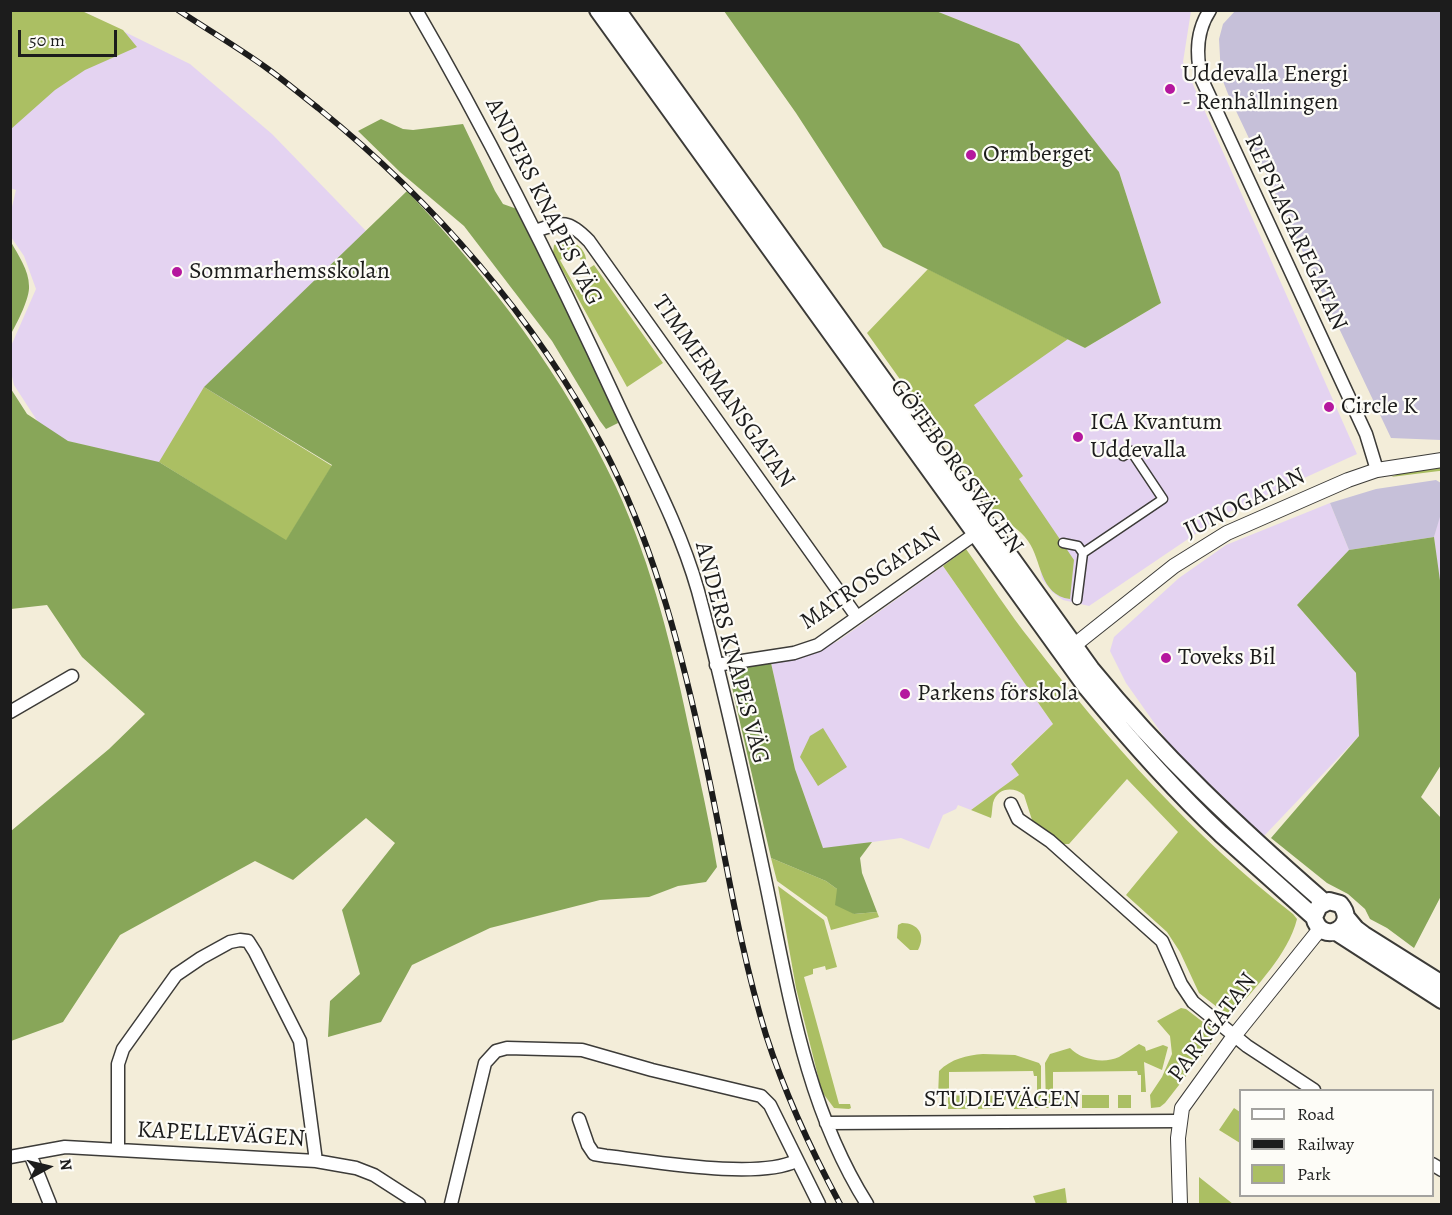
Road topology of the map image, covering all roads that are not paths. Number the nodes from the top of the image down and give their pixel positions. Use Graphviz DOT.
graph roads {
  1 [pos="416,10"];
  2 [pos="598,10"];
  3 [pos="617,10"];
  4 [pos="1210,10"];
  5 [pos="535,231"];
  6 [pos="1123,456"];
  7 [pos="1442,460"];
  8 [pos="1377,470"];
  9 [pos="975,534"];
  10 [pos="1064,543"];
  11 [pos="1083,554"];
  12 [pos="1077,600"];
  13 [pos="857,617"];
  14 [pos="1068,651"];
  15 [pos="716,665"];
  16 [pos="72,676"];
  17 [pos="10,712"];
  18 [pos="1011,804"];
  19 [pos="1324,902"];
  20 [pos="1346,916"];
  21 [pos="1323,926"];
  22 [pos="1442,984"];
  23 [pos="1442,1000"];
  24 [pos="1234,1036"];
  25 [pos="1313,1089"];
  26 [pos="579,1119"];
  27 [pos="1179,1121"];
  28 [pos="826,1123"];
  29 [pos="118,1150"];
  30 [pos="30,1154"];
  31 [pos="10,1157"];
  32 [pos="316,1161"];
  33 [pos="796,1161"];
  34 [pos="50,1204"];
  35 [pos="418,1204"];
  36 [pos="451,1204"];
  37 [pos="819,1204"];
  38 [pos="867,1204"];
  39 [pos="1180,1204"];
  1 -- 5 [label="street, ANDERS KNAPES VÄG"];
  2 -- 9 [label="main road, GÖTEBORGSVÄGEN"];
  3 -- 14 [label="main road, GÖTEBORGSVÄGEN"];
  4 -- 8 [label="street, REPSLAGAREGATAN"];
  5 -- 13 [label="street, TIMMERMANSGATAN"];
  5 -- 15 [label="street, ANDERS KNAPES VÄG"];
  6 -- 11 [label="street"];
  7 -- 8 [label="street, JUNOGATAN"];
  8 -- 14 [label="street, JUNOGATAN"];
  9 -- 13 [label="street, MATROSGATAN"];
  9 -- 14 [label="main road, GÖTEBORGSVÄGEN"];
  10 -- 11 [label="street"];
  11 -- 12 [label="street"];
  13 -- 15 [label="street, MATROSGATAN"];
  14 -- 19 [label="main road, GÖTEBORGSVÄGEN"];
  14 -- 21 [label="main road, GÖTEBORGSVÄGEN"];
  15 -- 28 [label="street, ANDERS KNAPES VÄG"];
  16 -- 17 [label="street"];
  18 -- 24 [label="street"];
  19 -- 20 [label="main road, GÖTEBORGSVÄGEN"];
  19 -- 21 [label="main road"];
  20 -- 21 [label="main road"];
  20 -- 22 [label="main road, GÖTEBORGSVÄGEN"];
  21 -- 23 [label="main road, GÖTEBORGSVÄGEN"];
  21 -- 24 [label="street, PARKGATAN"];
  24 -- 25 [label="street"];
  24 -- 27 [label="street, PARKGATAN"];
  26 -- 33 [label="street"];
  27 -- 28 [label="street, STUDIEVÄGEN"];
  27 -- 39 [label="street, PARKGATAN"];
  28 -- 38 [label="street, ANDERS KNAPES VÄG"];
  29 -- 30 [label="street, KAPELLEVÄGEN"];
  29 -- 32 [label="street, KAPELLEVÄGEN"];
  29 -- 32 [label="street"];
  30 -- 31 [label="street, KAPELLEVÄGEN"];
  30 -- 34 [label="street"];
  32 -- 35 [label="street, KAPELLEVÄGEN"];
  33 -- 36 [label="street"];
  33 -- 37 [label="street"];
}
